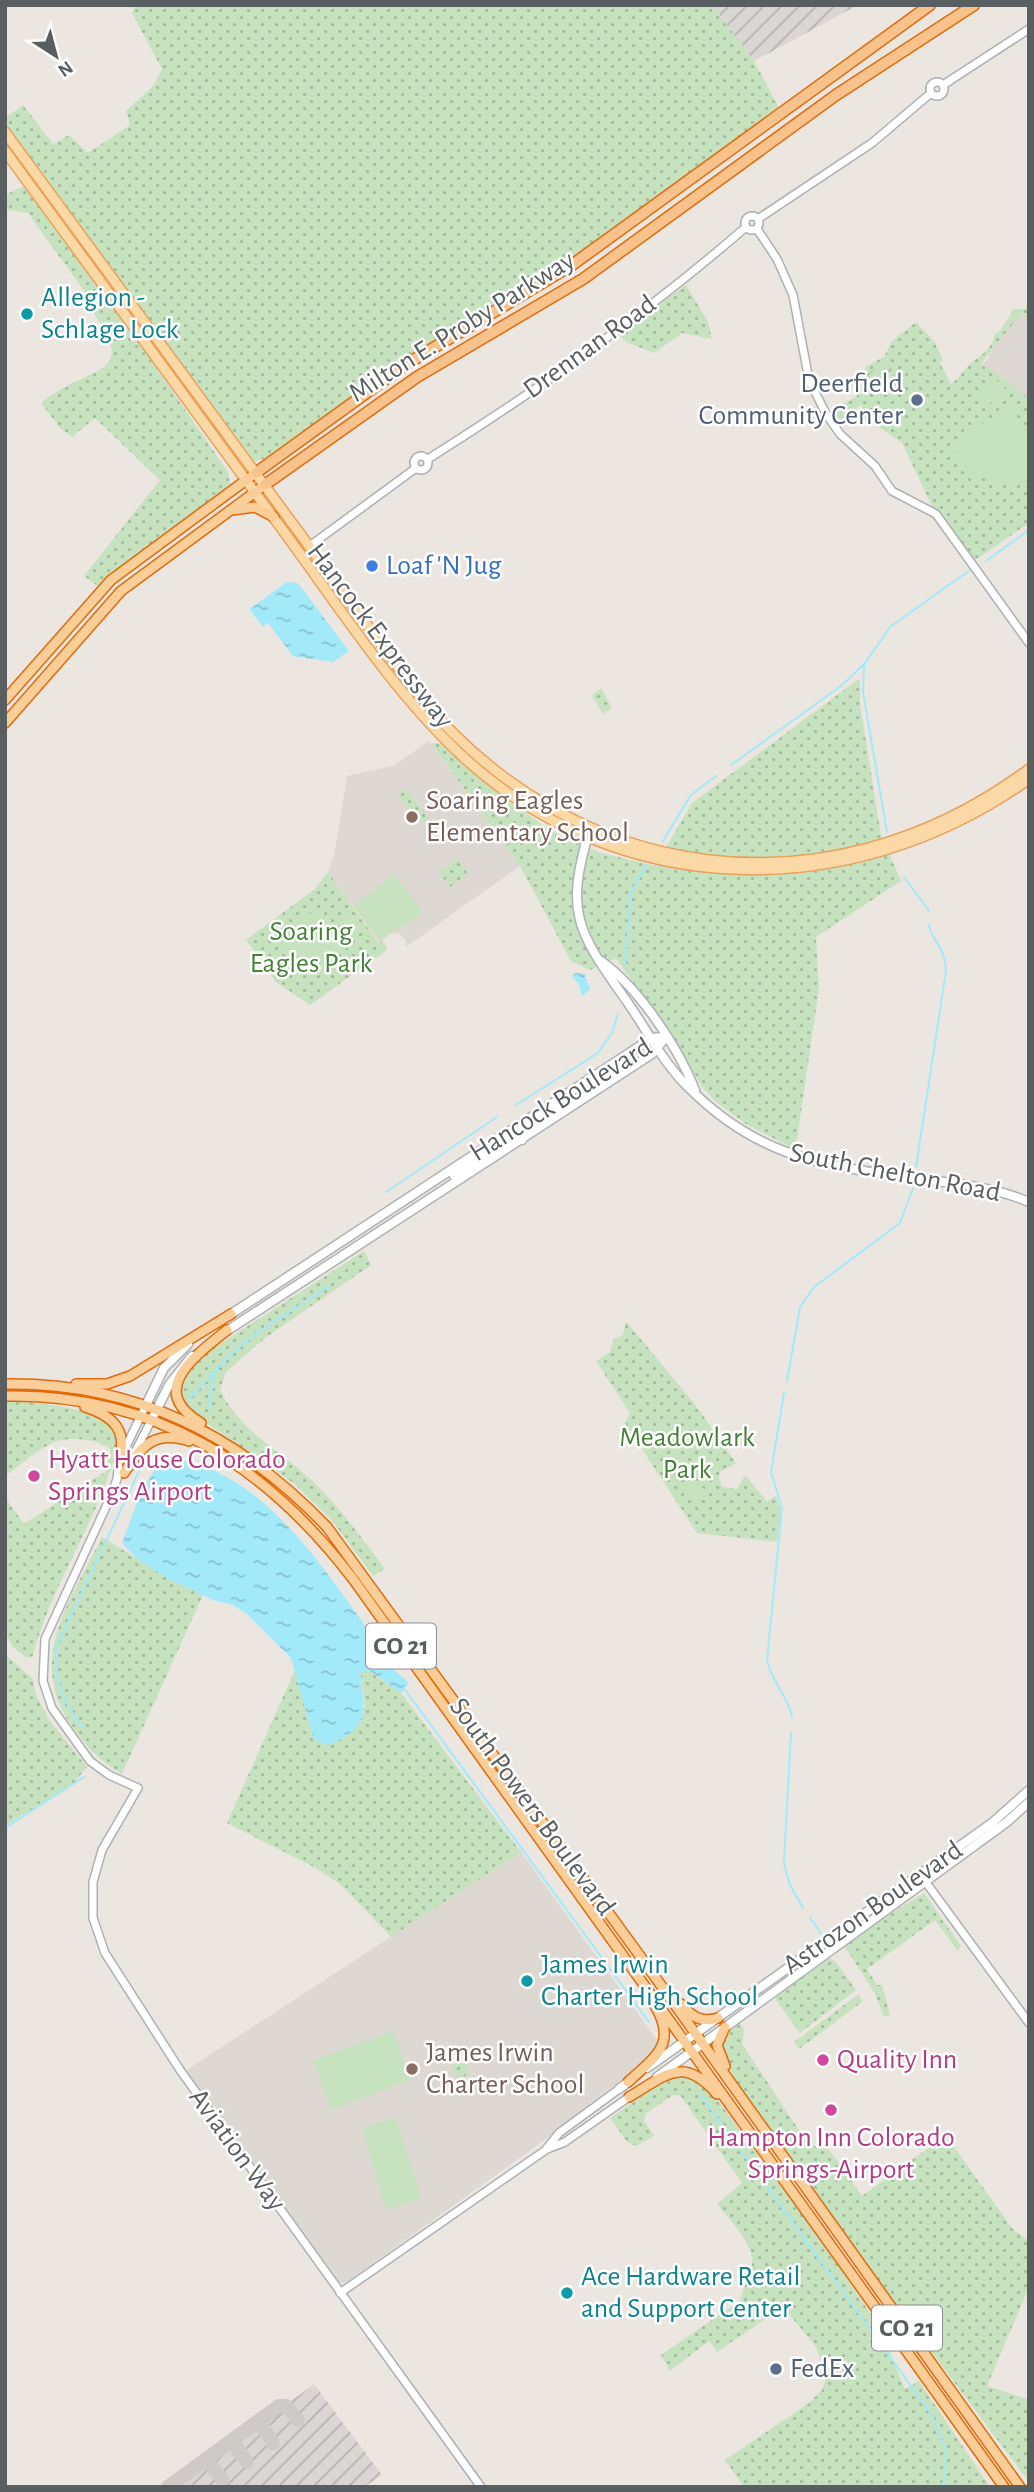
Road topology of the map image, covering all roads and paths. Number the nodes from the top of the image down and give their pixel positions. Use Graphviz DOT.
graph roads {
  1 [pos="930,5"];
  2 [pos="974,5"];
  3 [pos="1029,29"];
  4 [pos="5,132"];
  5 [pos="5,151"];
  6 [pos="758,219"];
  7 [pos="746,227"];
  8 [pos="757,229"];
  9 [pos="257,472"];
  10 [pos="246,480"];
  11 [pos="266,484"];
  12 [pos="255,492"];
  13 [pos="230,510"];
  14 [pos="274,517"];
  15 [pos="310,545"];
  16 [pos="1029,643"];
  17 [pos="5,701"];
  18 [pos="5,723"];
  19 [pos="1029,769"];
  20 [pos="1029,779"];
  21 [pos="588,833"];
  22 [pos="596,957"];
  23 [pos="666,1037"];
  24 [pos="652,1038"];
  25 [pos="659,1049"];
  26 [pos="588,1081"];
  27 [pos="696,1092"];
  28 [pos="514,1128"];
  29 [pos="522,1140"];
  30 [pos="426,1186"];
  31 [pos="428,1199"];
  32 [pos="1029,1202"];
  33 [pos="362,1230"];
  34 [pos="367,1238"];
  35 [pos="304,1279"];
  36 [pos="231,1314"];
  37 [pos="227,1330"];
  38 [pos="5,1384"];
  39 [pos="23,1384"];
  40 [pos="5,1396"];
  41 [pos="43,1396"];
  42 [pos="146,1405"];
  43 [pos="157,1409"];
  44 [pos="141,1416"];
  45 [pos="151,1421"];
  46 [pos="119,1461"];
  47 [pos="234,1462"];
  48 [pos="265,1469"];
  49 [pos="121,1476"];
  50 [pos="1029,1790"];
  51 [pos="1029,1802"];
  52 [pos="923,1878"];
  53 [pos="609,1933"];
  54 [pos="640,1956"];
  55 [pos="718,2018"];
  56 [pos="1029,2023"];
  57 [pos="725,2027"];
  58 [pos="696,2034"];
  59 [pos="686,2040"];
  60 [pos="703,2043"];
  61 [pos="693,2050"];
  62 [pos="628,2082"];
  63 [pos="619,2089"];
  64 [pos="629,2097"];
  65 [pos="547,2149"];
  66 [pos="763,2149"];
  67 [pos="802,2181"];
  68 [pos="340,2293"];
  69 [pos="1003,2485"];
  70 [pos="481,2487"];
  71 [pos="1022,2487"];
  1 -- 9 [label="highway, Milton E. Proby Parkway"];
  2 -- 11 [label="highway, Milton E. Proby Parkway"];
  3 -- 6 [label="street"];
  4 -- 9 [label="main road, Hancock Expressway"];
  5 -- 10 [label="main road, Hancock Expressway"];
  6 -- 7 [label="street, Drennan Road"];
  6 -- 8 [label="street"];
  7 -- 8 [label="street"];
  7 -- 15 [label="street, Drennan Road"];
  8 -- 16 [label="street"];
  9 -- 10 [label="highway, Milton E. Proby Parkway"];
  9 -- 11 [label="main road, Hancock Expressway"];
  10 -- 12 [label="main road, Hancock Expressway"];
  10 -- 17 [label="highway, Milton E. Proby Parkway"];
  11 -- 12 [label="highway, Milton E. Proby Parkway"];
  11 -- 15 [label="main road, Hancock Expressway"];
  12 -- 13 [label="highway, Milton E. Proby Parkway"];
  12 -- 14 [label="main road, Hancock Expressway"];
  13 -- 14 [label="highway"];
  13 -- 18 [label="highway, Milton E. Proby Parkway"];
  14 -- 21 [label="main road, Hancock Expressway"];
  15 -- 21 [label="main road, Hancock Expressway"];
  19 -- 21 [label="main road, Hancock Expressway"];
  20 -- 21 [label="main road, Hancock Expressway"];
  21 -- 22 [label="main road, South Chelton Road"];
  22 -- 23 [label="main road, South Chelton Road"];
  22 -- 24 [label="main road, South Chelton Road"];
  23 -- 24 [label="main road, Hancock Boulevard"];
  23 -- 25 [label="main road, Hancock Boulevard"];
  23 -- 27 [label="main road, South Chelton Road"];
  24 -- 25 [label="main road, South Chelton Road"];
  24 -- 26 [label="main road, Hancock Boulevard"];
  25 -- 27 [label="main road, South Chelton Road"];
  25 -- 29 [label="main road, Hancock Boulevard"];
  26 -- 28 [label="main road, Hancock Boulevard"];
  26 -- 29 [label="main road"];
  27 -- 32 [label="main road, South Chelton Road"];
  28 -- 30 [label="main road, Hancock Boulevard"];
  28 -- 31 [label="main road"];
  29 -- 31 [label="main road, Hancock Boulevard"];
  30 -- 33 [label="main road, Hancock Boulevard"];
  30 -- 34 [label="main road"];
  31 -- 34 [label="main road, Hancock Boulevard"];
  33 -- 34 [label="main road"];
  33 -- 35 [label="main road"];
  33 -- 36 [label="main road, Hancock Boulevard"];
  34 -- 35 [label="main road, Hancock Boulevard"];
  35 -- 37 [label="main road, Hancock Boulevard"];
  36 -- 39 [label="highway"];
  36 -- 42 [label="main road, Hancock Boulevard"];
  37 -- 43 [label="main road, Hancock Boulevard"];
  37 -- 48 [label="highway"];
  38 -- 39 [label="highway, South Powers Boulevard / CO 21"];
  39 -- 42 [label="highway, South Powers Boulevard / CO 21"];
  40 -- 41 [label="highway, South Powers Boulevard / CO 21"];
  41 -- 44 [label="highway, South Powers Boulevard / CO 21"];
  41 -- 46 [label="highway"];
  42 -- 43 [label="highway, South Powers Boulevard / CO 21"];
  42 -- 44 [label="street"];
  43 -- 45 [label="main road, Hancock Boulevard"];
  43 -- 48 [label="highway, South Powers Boulevard / CO 21"];
  44 -- 45 [label="highway, South Powers Boulevard / CO 21"];
  44 -- 46 [label="street"];
  45 -- 47 [label="highway, South Powers Boulevard / CO 21"];
  45 -- 49 [label="street"];
  46 -- 49 [label="street"];
  47 -- 49 [label="highway"];
  47 -- 53 [label="highway, South Powers Boulevard / CO 21"];
  48 -- 54 [label="highway, South Powers Boulevard / CO 21"];
  49 -- 68 [label="street, Aviation Way"];
  50 -- 52 [label="main road, Astrozon Boulevard"];
  51 -- 52 [label="main road, Astrozon Boulevard"];
  52 -- 55 [label="main road, Astrozon Boulevard"];
  52 -- 56 [label="street"];
  52 -- 57 [label="main road, Astrozon Boulevard"];
  53 -- 59 [label="highway, South Powers Boulevard / CO 21"];
  53 -- 62 [label="highway"];
  54 -- 55 [label="highway"];
  54 -- 58 [label="highway, South Powers Boulevard / CO 21"];
  55 -- 58 [label="main road, Astrozon Boulevard"];
  57 -- 60 [label="main road, Astrozon Boulevard"];
  57 -- 67 [label="highway"];
  58 -- 59 [label="main road, Astrozon Boulevard"];
  58 -- 60 [label="highway, South Powers Boulevard / CO 21"];
  59 -- 61 [label="highway, South Powers Boulevard / CO 21"];
  59 -- 62 [label="main road, Astrozon Boulevard"];
  60 -- 61 [label="main road, Astrozon Boulevard"];
  60 -- 67 [label="highway, South Powers Boulevard / CO 21"];
  61 -- 64 [label="main road, Astrozon Boulevard"];
  61 -- 66 [label="highway, South Powers Boulevard / CO 21"];
  62 -- 63 [label="main road, Astrozon Boulevard"];
  63 -- 65 [label="street, Astrozon Boulevard"];
  64 -- 65 [label="street, Astrozon Boulevard"];
  64 -- 66 [label="highway"];
  65 -- 68 [label="street, Astrozon Boulevard"];
  66 -- 69 [label="highway, South Powers Boulevard / CO 21"];
  67 -- 71 [label="highway, South Powers Boulevard / CO 21"];
  68 -- 70 [label="street, Aviation Way"];
}
